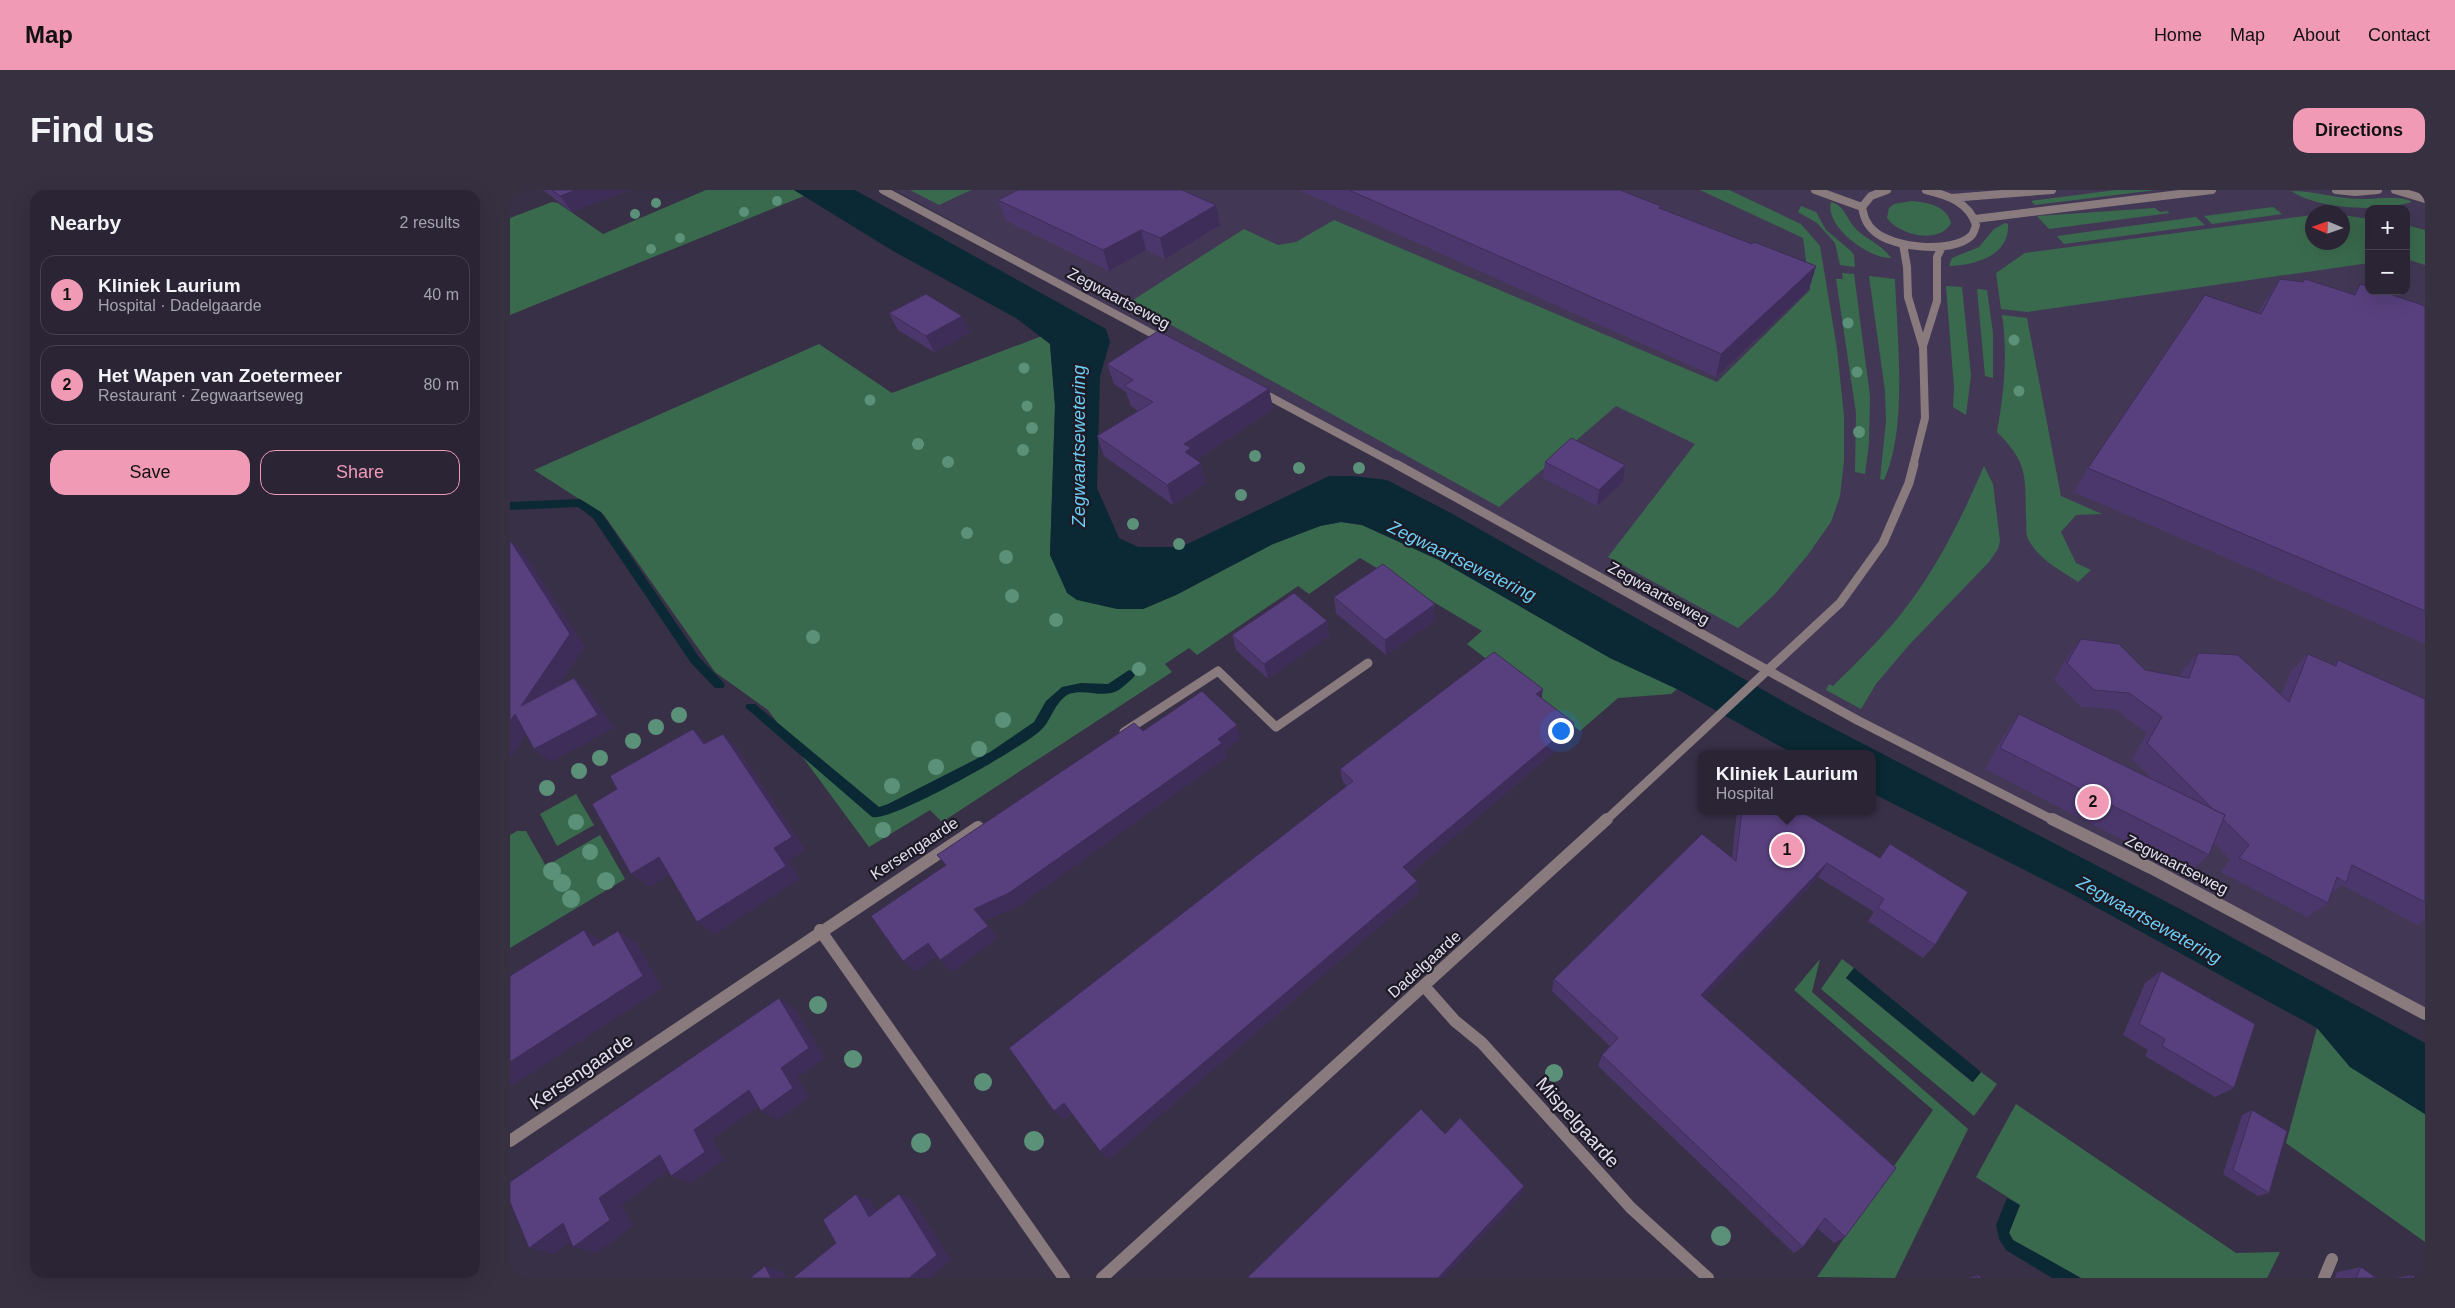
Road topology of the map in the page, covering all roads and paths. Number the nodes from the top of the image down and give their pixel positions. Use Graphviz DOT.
graph roads {
  1 [pos="883,190"];
  2 [pos="1815,190"];
  3 [pos="1868,190"];
  4 [pos="1887,190"];
  5 [pos="1926,190"];
  6 [pos="2052,190"];
  7 [pos="2212,190"];
  8 [pos="2336,190"];
  9 [pos="2378,190"];
  10 [pos="2394,190"];
  11 [pos="1878,192"];
  12 [pos="1952,198"];
  13 [pos="2425,199"];
  14 [pos="1862,207"];
  15 [pos="1975,219"];
  16 [pos="1903,244"];
  17 [pos="1942,247"];
  18 [pos="1176,346"];
  19 [pos="1923,347"];
  20 [pos="1254,388"];
  21 [pos="1368,663"];
  22 [pos="1764,674"];
  23 [pos="1118,736"];
  24 [pos="986,822"];
  25 [pos="820,930"];
  26 [pos="1424,986"];
  27 [pos="2425,1014"];
  28 [pos="510,1141"];
  29 [pos="2332,1259"];
  30 [pos="1064,1278"];
  31 [pos="1102,1278"];
  32 [pos="1708,1278"];
  33 [pos="2324,1278"];
  1 -- 18 [label="street, Zegwaartseweg"];
  2 -- 14 [label="street"];
  3 -- 11 [label="street"];
  4 -- 11 [label="street"];
  5 -- 12 [label="street"];
  6 -- 12 [label="street"];
  7 -- 15 [label="street"];
  8 -- 9 [label="street"];
  10 -- 13 [label="street"];
  11 -- 14 [label="street"];
  12 -- 15 [label="street"];
  14 -- 16 [label="street"];
  15 -- 17 [label="street"];
  16 -- 17 [label="street"];
  16 -- 19 [label="street"];
  17 -- 19 [label="street"];
  19 -- 22 [label="street, Dadelgaarde"];
  20 -- 22 [label="street, Zegwaartseweg"];
  21 -- 23 [label="street"];
  22 -- 26 [label="street, Dadelgaarde"];
  22 -- 27 [label="street, Zegwaartseweg"];
  24 -- 25 [label="street, Kersengaarde"];
  25 -- 28 [label="street, Kersengaarde"];
  25 -- 30 [label="street"];
  26 -- 31 [label="street, Dadelgaarde"];
  26 -- 32 [label="street, Mispelgaarde"];
  29 -- 33 [label="street"];
}
